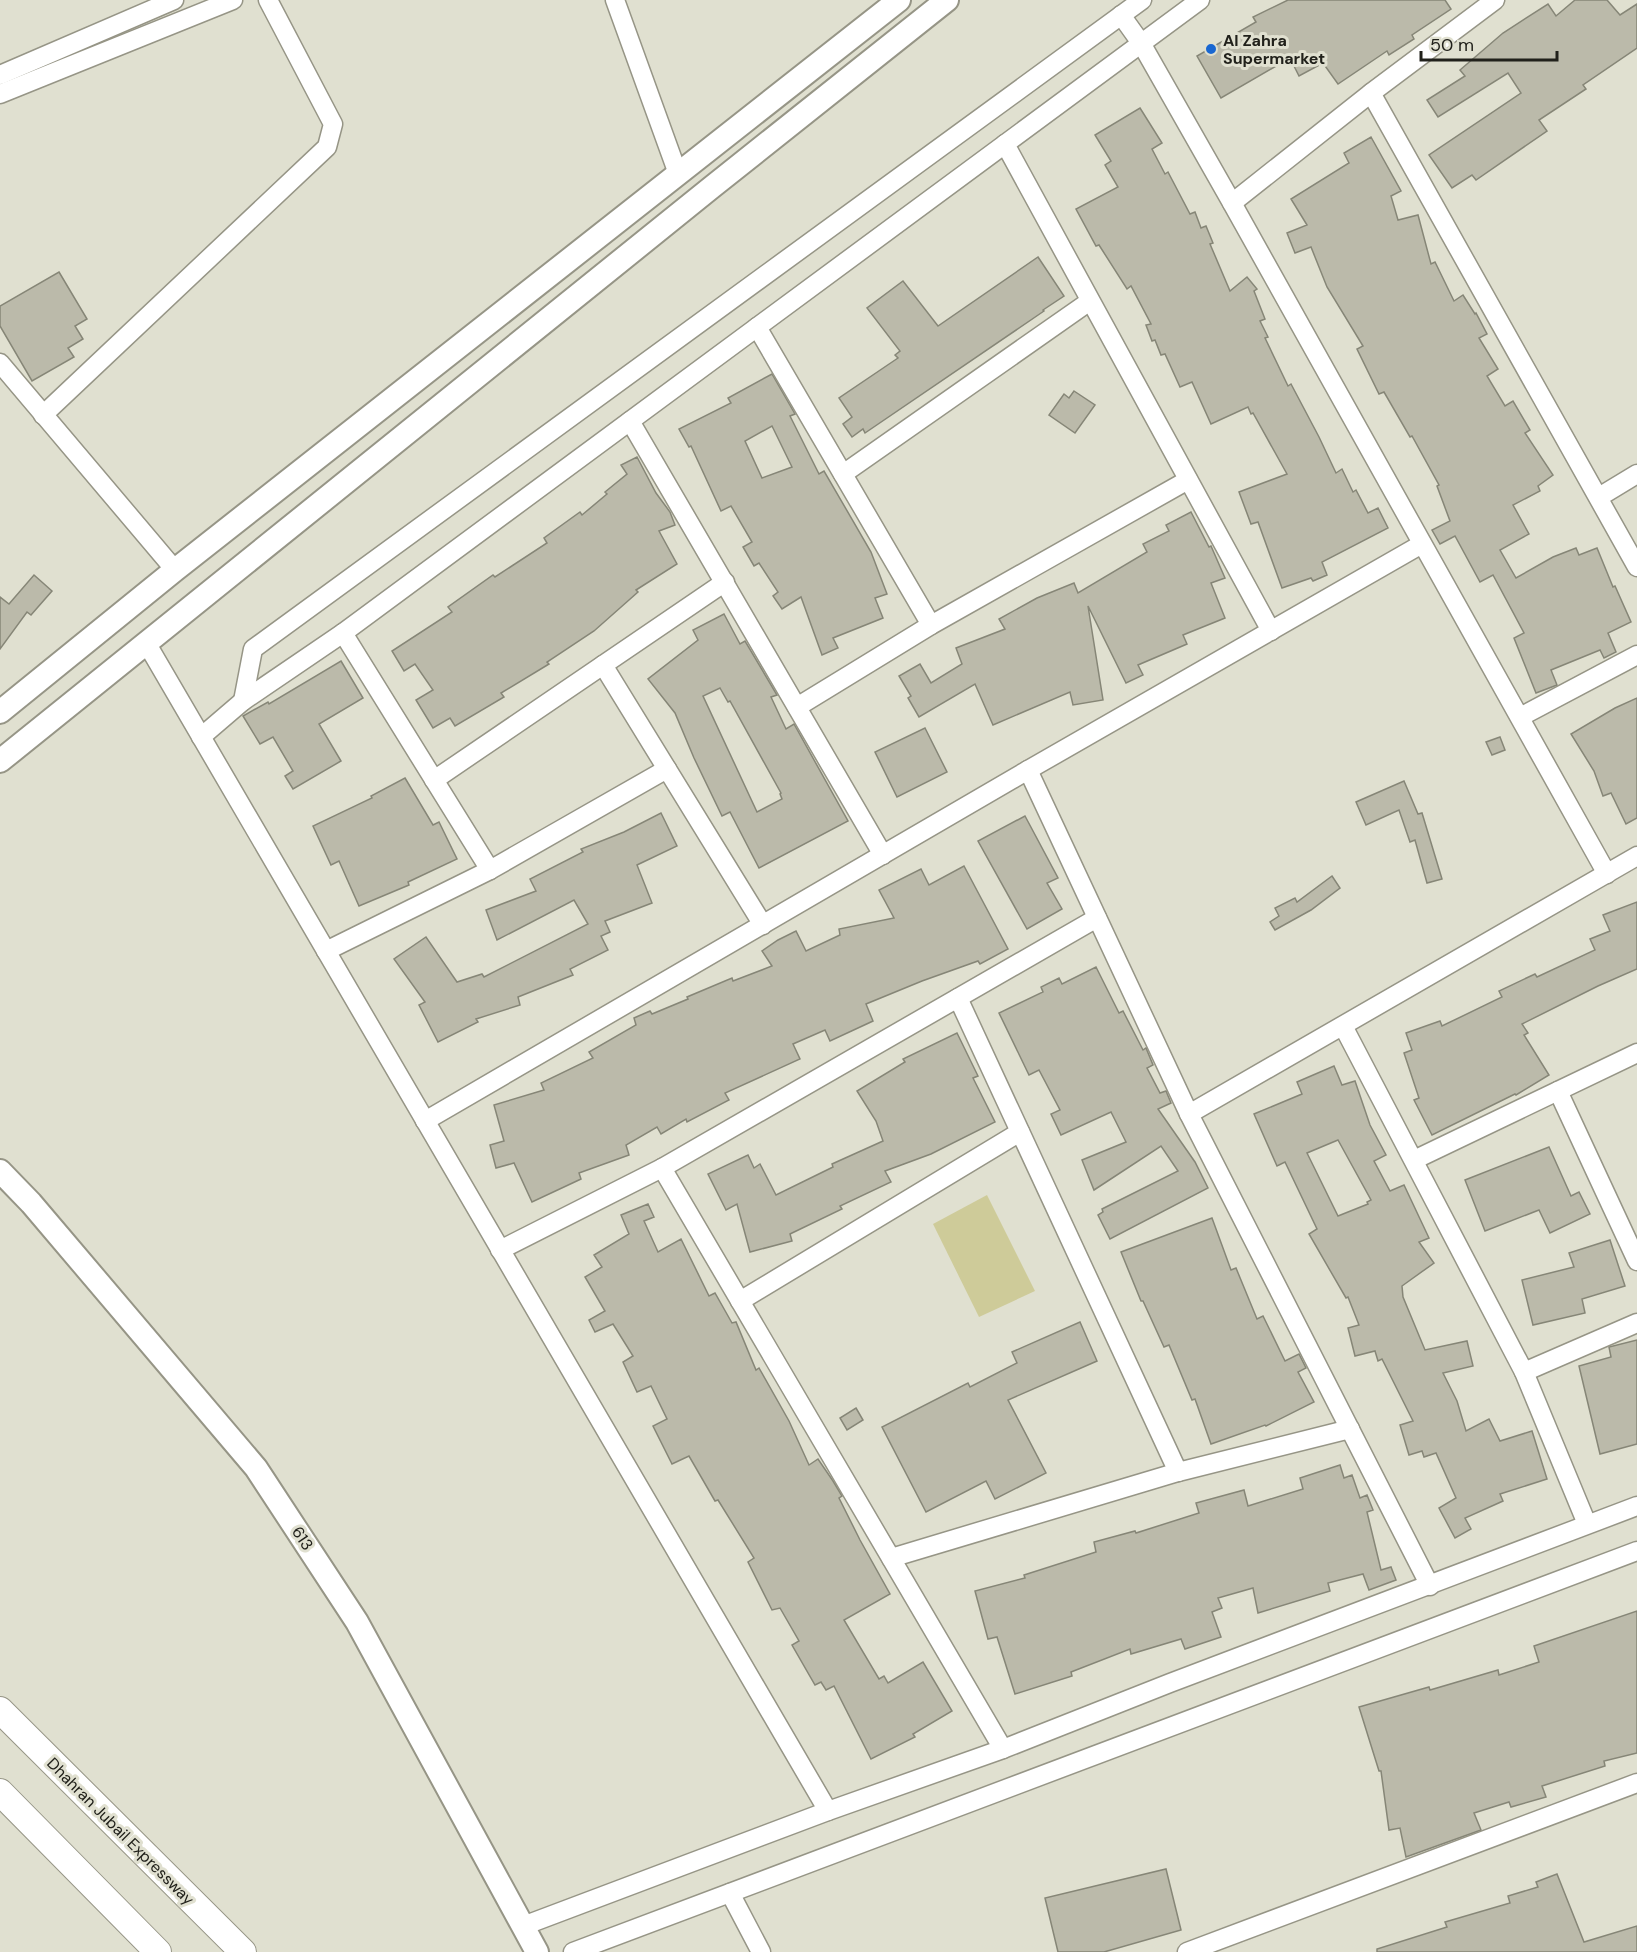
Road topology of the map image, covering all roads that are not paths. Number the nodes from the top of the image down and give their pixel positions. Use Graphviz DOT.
graph roads {
  1 [pos="174,0"];
  2 [pos="233,0"];
  3 [pos="268,0"];
  4 [pos="615,0"];
  5 [pos="899,0"];
  6 [pos="947,0"];
  7 [pos="1142,0"];
  8 [pos="1200,0"];
  9 [pos="1495,0"];
  10 [pos="1121,15"];
  11 [pos="1141,43"];
  12 [pos="0,75"];
  13 [pos="1371,93"];
  14 [pos="0,94"];
  15 [pos="1005,144"];
  16 [pos="678,174"];
  17 [pos="1232,203"];
  18 [pos="1090,301"];
  19 [pos="757,327"];
  20 [pos="0,363"];
  21 [pos="43,415"];
  22 [pos="630,421"];
  23 [pos="843,474"];
  24 [pos="1637,474"];
  25 [pos="1188,480"];
  26 [pos="1599,497"];
  27 [pos="1422,544"];
  28 [pos="1637,567"];
  29 [pos="175,570"];
  30 [pos="725,582"];
  31 [pos="931,625"];
  32 [pos="1271,631"];
  33 [pos="343,633"];
  34 [pos="147,644"];
  35 [pos="1637,655"];
  36 [pos="603,665"];
  37 [pos="243,701"];
  38 [pos="797,706"];
  39 [pos="0,712"];
  40 [pos="1520,717"];
  41 [pos="201,737"];
  42 [pos="0,761"];
  43 [pos="667,769"];
  44 [pos="1029,770"];
  45 [pos="434,780"];
  46 [pos="883,855"];
  47 [pos="1637,856"];
  48 [pos="490,870"];
  49 [pos="1607,874"];
  50 [pos="1097,918"];
  51 [pos="763,924"];
  52 [pos="326,951"];
  53 [pos="958,998"];
  54 [pos="1343,1026"];
  55 [pos="1637,1053"];
  56 [pos="1558,1091"];
  57 [pos="1189,1114"];
  58 [pos="425,1121"];
  59 [pos="1020,1132"];
  60 [pos="1414,1160"];
  61 [pos="662,1168"];
  62 [pos="0,1171"];
  63 [pos="501,1250"];
  64 [pos="1637,1261"];
  65 [pos="740,1301"];
  66 [pos="1637,1323"];
  67 [pos="1524,1372"];
  68 [pos="1350,1429"];
  69 [pos="1178,1472"];
  70 [pos="1637,1506"];
  71 [pos="1587,1524"];
  72 [pos="1637,1551"];
  73 [pos="891,1558"];
  74 [pos="1430,1586"];
  75 [pos="0,1710"];
  76 [pos="1003,1749"];
  77 [pos="1637,1783"];
  78 [pos="0,1792"];
  79 [pos="828,1811"];
  80 [pos="730,1893"];
  81 [pos="523,1926"];
  82 [pos="158,1952"];
  83 [pos="243,1952"];
  84 [pos="537,1952"];
  85 [pos="573,1952"];
  86 [pos="761,1952"];
  87 [pos="1186,1952"];
  1 -- 12 [label="street"];
  2 -- 14 [label="street"];
  3 -- 21 [label="street"];
  4 -- 16 [label="street"];
  5 -- 16 [label="main road"];
  6 -- 34 [label="main road"];
  7 -- 10 [label="street"];
  8 -- 11 [label="street"];
  9 -- 13 [label="street"];
  10 -- 11 [label="street"];
  10 -- 37 [label="street"];
  11 -- 15 [label="street"];
  11 -- 17 [label="street"];
  13 -- 17 [label="street"];
  13 -- 26 [label="street"];
  15 -- 18 [label="street"];
  15 -- 19 [label="street"];
  16 -- 29 [label="main road"];
  17 -- 27 [label="street"];
  18 -- 23 [label="street"];
  18 -- 25 [label="street"];
  19 -- 22 [label="street"];
  19 -- 23 [label="street"];
  20 -- 21 [label="street"];
  21 -- 29 [label="street"];
  22 -- 30 [label="street"];
  22 -- 33 [label="street"];
  23 -- 31 [label="street"];
  24 -- 26 [label="street"];
  25 -- 31 [label="street"];
  25 -- 32 [label="street"];
  26 -- 28 [label="street"];
  27 -- 32 [label="street"];
  27 -- 40 [label="street"];
  29 -- 39 [label="main road"];
  30 -- 36 [label="street"];
  30 -- 38 [label="street"];
  31 -- 38 [label="street"];
  32 -- 44 [label="street"];
  33 -- 37 [label="street"];
  33 -- 45 [label="street"];
  34 -- 41 [label="street"];
  34 -- 42 [label="main road"];
  35 -- 40 [label="street"];
  36 -- 43 [label="street"];
  36 -- 45 [label="street"];
  37 -- 41 [label="street"];
  38 -- 46 [label="street"];
  40 -- 49 [label="street"];
  41 -- 52 [label="street"];
  43 -- 48 [label="street"];
  43 -- 51 [label="street"];
  44 -- 46 [label="street"];
  44 -- 50 [label="street"];
  45 -- 48 [label="street"];
  46 -- 51 [label="street"];
  47 -- 49 [label="street"];
  48 -- 52 [label="street"];
  49 -- 54 [label="street"];
  50 -- 53 [label="street"];
  50 -- 57 [label="street"];
  51 -- 58 [label="street"];
  52 -- 58 [label="street"];
  53 -- 59 [label="street"];
  53 -- 61 [label="street"];
  54 -- 57 [label="street"];
  54 -- 60 [label="street"];
  55 -- 56 [label="street"];
  56 -- 60 [label="street"];
  56 -- 64 [label="street"];
  57 -- 68 [label="street"];
  58 -- 63 [label="street"];
  59 -- 65 [label="street"];
  59 -- 69 [label="street"];
  60 -- 67 [label="street"];
  61 -- 63 [label="street"];
  61 -- 65 [label="street"];
  62 -- 81 [label="main road, 613"];
  63 -- 79 [label="street"];
  65 -- 73 [label="street"];
  66 -- 67 [label="street"];
  67 -- 71 [label="street"];
  68 -- 69 [label="street"];
  68 -- 74 [label="street"];
  69 -- 73 [label="street"];
  70 -- 71 [label="street"];
  71 -- 74 [label="street"];
  72 -- 80 [label="street"];
  73 -- 76 [label="street"];
  74 -- 76 [label="street"];
  75 -- 83 [label="highway, Dhahran Jubail Expressway"];
  76 -- 79 [label="street"];
  77 -- 87 [label="street"];
  78 -- 82 [label="highway"];
  79 -- 81 [label="street"];
  80 -- 85 [label="street"];
  80 -- 86 [label="street"];
  81 -- 84 [label="main road, 613"];
}
